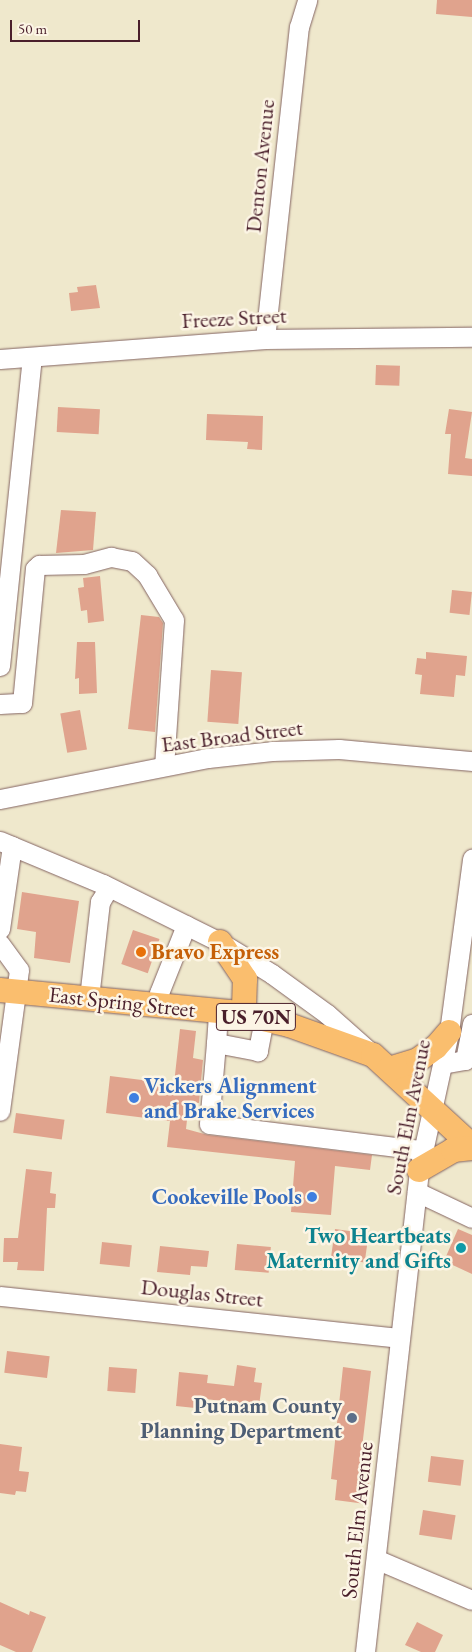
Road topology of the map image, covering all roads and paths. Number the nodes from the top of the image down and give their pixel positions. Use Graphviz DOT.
graph roads {
  1 [pos="307,0"];
  2 [pos="472,337"];
  3 [pos="265,339"];
  4 [pos="32,358"];
  5 [pos="0,359"];
  6 [pos="0,666"];
  7 [pos="0,704"];
  8 [pos="472,761"];
  9 [pos="164,766"];
  10 [pos="0,799"];
  11 [pos="6,844"];
  12 [pos="472,859"];
  13 [pos="109,887"];
  14 [pos="186,925"];
  15 [pos="0,929"];
  16 [pos="220,942"];
  17 [pos="0,944"];
  18 [pos="466,957"];
  19 [pos="8,990"];
  20 [pos="89,998"];
  21 [pos="158,1005"];
  22 [pos="218,1011"];
  23 [pos="254,1017"];
  24 [pos="472,1024"];
  25 [pos="449,1032"];
  26 [pos="216,1043"];
  27 [pos="381,1062"];
  28 [pos="442,1064"];
  29 [pos="432,1109"];
  30 [pos="0,1111"];
  31 [pos="472,1147"];
  32 [pos="419,1171"];
  33 [pos="472,1218"];
  34 [pos="0,1296"];
  35 [pos="398,1338"];
  36 [pos="378,1560"];
  37 [pos="472,1600"];
  38 [pos="365,1652"];
  1 -- 3 [label="street, Denton Avenue"];
  2 -- 3 [label="street, Freeze Street"];
  3 -- 4 [label="street, Freeze Street"];
  4 -- 5 [label="street, Freeze Street"];
  4 -- 6 [label="street"];
  7 -- 9 [label="street"];
  8 -- 9 [label="street, East Broad Street"];
  9 -- 10 [label="street, East Broad Street"];
  11 -- 13 [label="street"];
  11 -- 15 [label="street"];
  12 -- 18 [label="street, South Elm Avenue"];
  13 -- 14 [label="street"];
  13 -- 20 [label="street"];
  14 -- 16 [label="street"];
  14 -- 21 [label="street"];
  16 -- 23 [label="main road"];
  16 -- 27 [label="street"];
  17 -- 19 [label="street"];
  18 -- 25 [label="street, South Elm Avenue"];
  19 -- 20 [label="main road, East Spring Street / US 70N"];
  19 -- 30 [label="street"];
  20 -- 21 [label="main road, East Spring Street / US 70N"];
  21 -- 22 [label="main road, East Spring Street / US 70N"];
  22 -- 23 [label="main road, East Spring Street / US 70N"];
  22 -- 26 [label="street"];
  23 -- 26 [label="street"];
  23 -- 27 [label="main road, East Spring Street / US 70N"];
  24 -- 28 [label="street"];
  25 -- 27 [label="main road"];
  25 -- 28 [label="street, South Elm Avenue"];
  26 -- 32 [label="street"];
  27 -- 29 [label="main road, East Spring Street / US 70N"];
  28 -- 29 [label="street, South Elm Avenue"];
  29 -- 31 [label="main road, East Spring Street / US 70N"];
  29 -- 32 [label="street, South Elm Avenue"];
  31 -- 32 [label="main road"];
  32 -- 33 [label="street"];
  32 -- 35 [label="street, South Elm Avenue"];
  34 -- 35 [label="street, Douglas Street"];
  35 -- 36 [label="street, South Elm Avenue"];
  36 -- 37 [label="street"];
  36 -- 38 [label="street, South Elm Avenue"];
}
